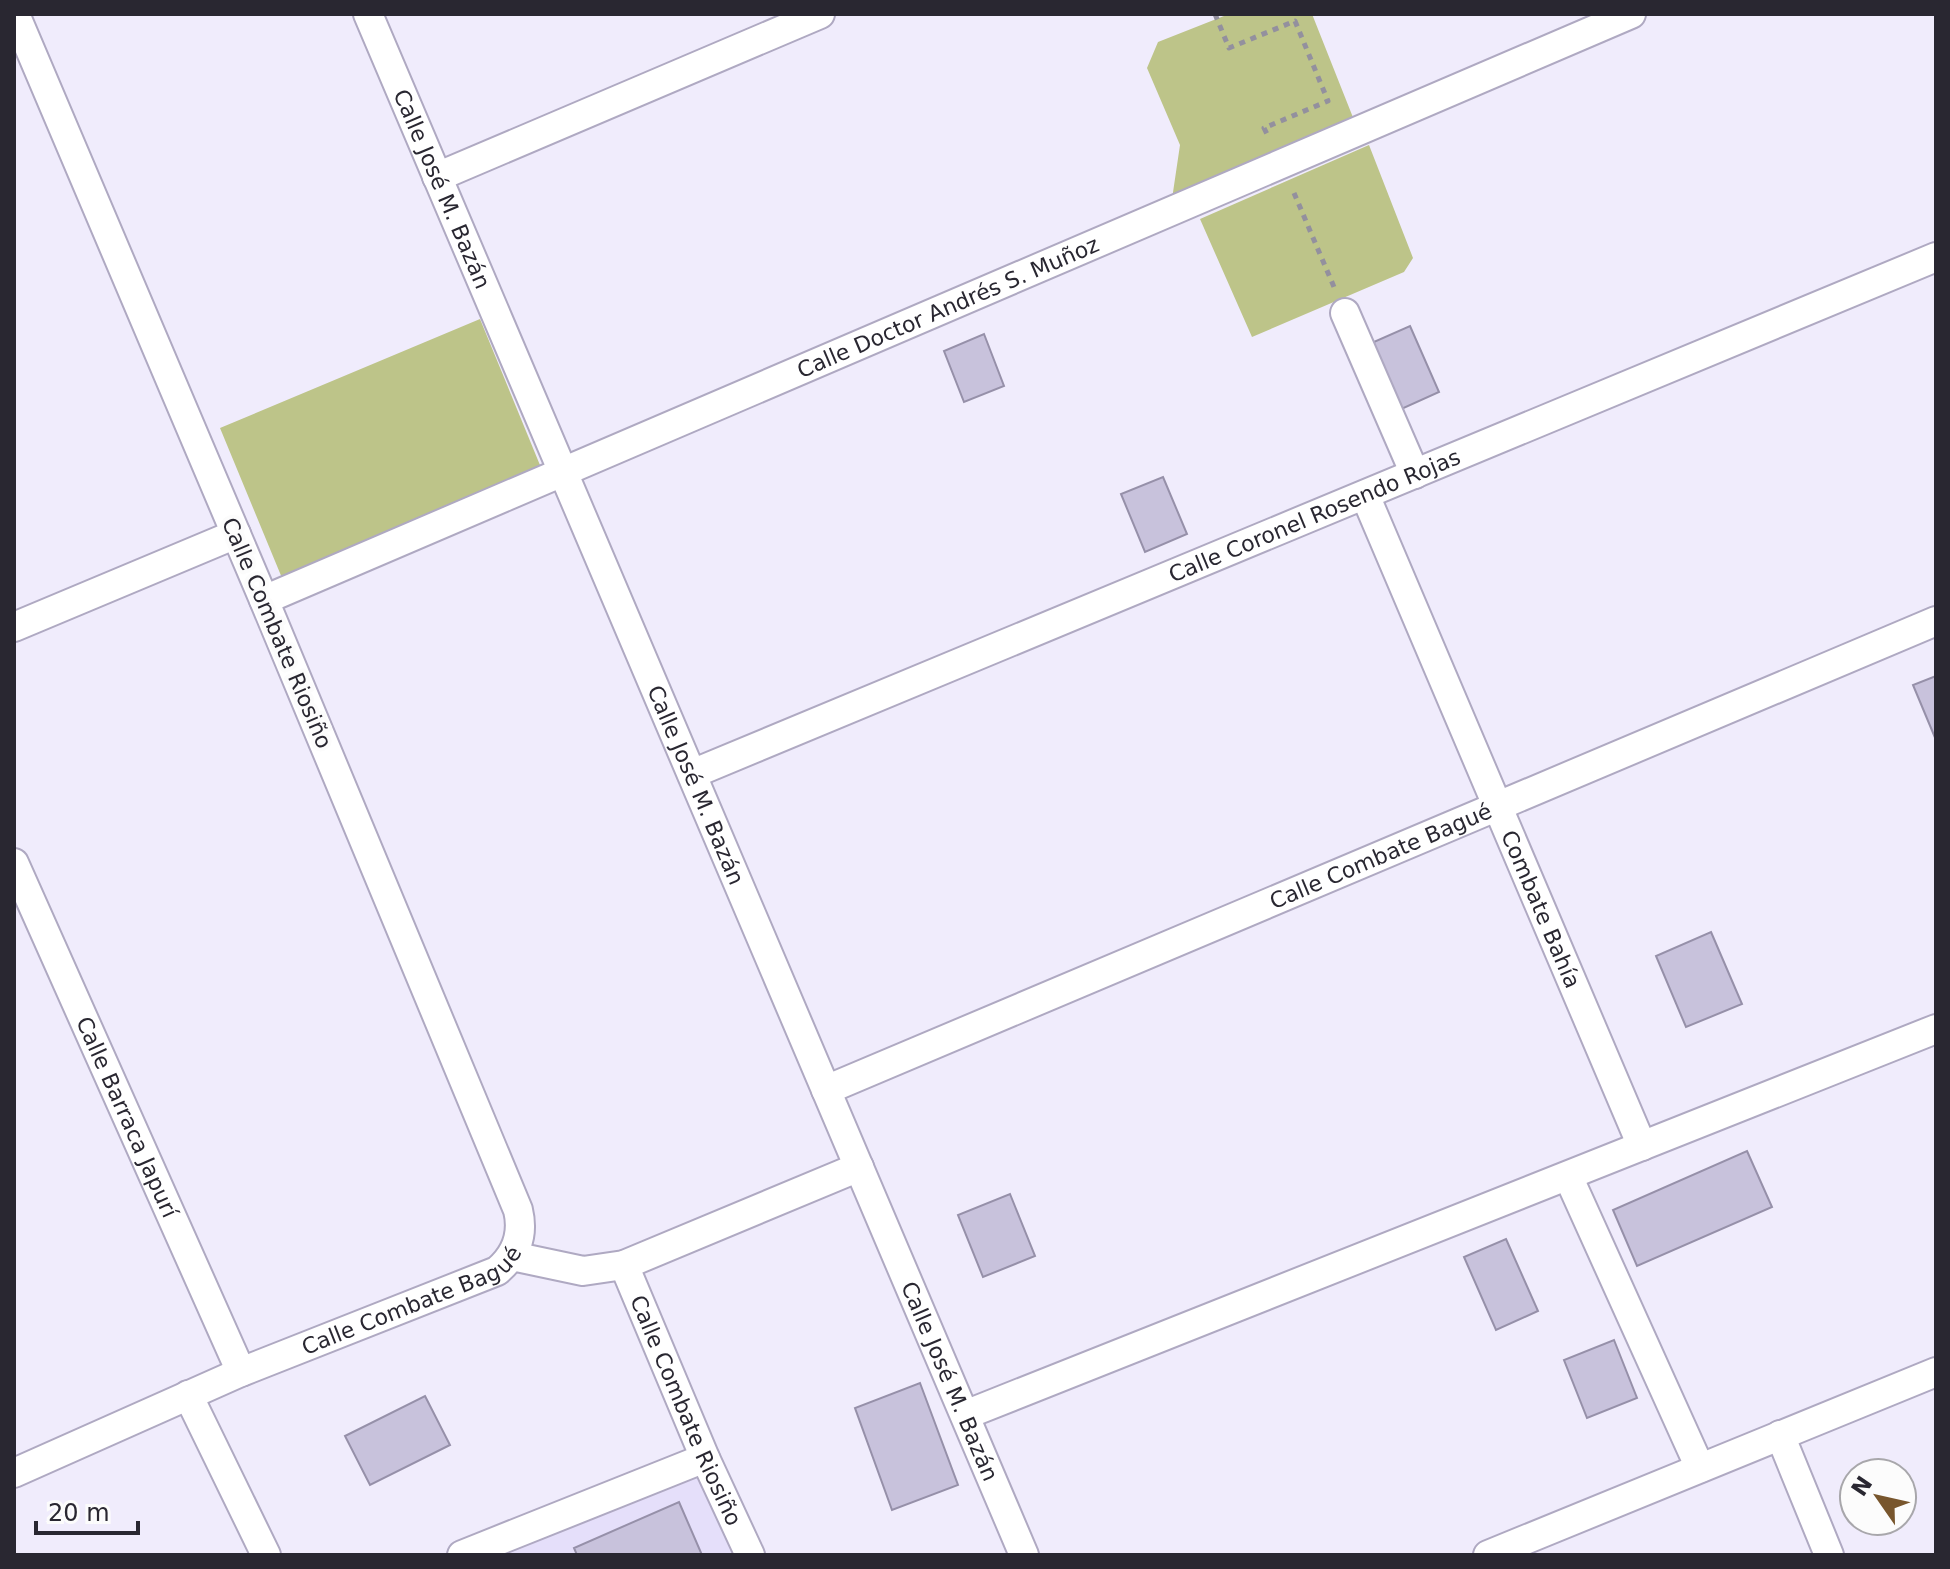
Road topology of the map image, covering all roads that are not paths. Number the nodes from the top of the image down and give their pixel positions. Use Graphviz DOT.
graph roads {
  1 [pos="15,14"];
  2 [pos="368,14"];
  3 [pos="820,14"];
  4 [pos="1631,14"];
  5 [pos="437,177"];
  6 [pos="1936,257"];
  7 [pos="1345,313"];
  8 [pos="563,472"];
  9 [pos="1415,474"];
  10 [pos="1365,495"];
  11 [pos="236,534"];
  12 [pos="264,600"];
  13 [pos="1936,621"];
  14 [pos="14,627"];
  15 [pos="692,774"];
  16 [pos="1498,806"];
  17 [pos="14,863"];
  18 [pos="1936,1029"];
  19 [pos="826,1090"];
  20 [pos="1642,1146"];
  21 [pos="859,1167"];
  22 [pos="1568,1176"];
  23 [pos="512,1256"];
  24 [pos="624,1265"];
  25 [pos="241,1372"];
  26 [pos="1936,1372"];
  27 [pos="188,1395"];
  28 [pos="965,1415"];
  29 [pos="1780,1435"];
  30 [pos="705,1458"];
  31 [pos="1700,1468"];
  32 [pos="14,1473"];
  33 [pos="266,1555"];
  34 [pos="462,1555"];
  35 [pos="750,1555"];
  36 [pos="1024,1555"];
  37 [pos="1488,1555"];
  38 [pos="1829,1555"];
  1 -- 11 [label="street, Calle Combate Riosiño"];
  2 -- 5 [label="street, Calle José M. Bazán"];
  3 -- 5 [label="street"];
  4 -- 8 [label="street, Calle Doctor Andrés S. Muñoz"];
  5 -- 8 [label="street, Calle José M. Bazán"];
  6 -- 9 [label="street, Calle Coronel Rosendo Rojas"];
  7 -- 9 [label="street"];
  8 -- 12 [label="street, Calle Doctor Andrés S. Muñoz"];
  8 -- 15 [label="street, Calle José M. Bazán"];
  9 -- 10 [label="street, Calle Coronel Rosendo Rojas"];
  10 -- 15 [label="street, Calle Coronel Rosendo Rojas"];
  10 -- 16 [label="street, Combate Bahía"];
  11 -- 12 [label="street, Calle Combate Riosiño"];
  11 -- 14 [label="street"];
  12 -- 23 [label="street, Calle Combate Riosiño"];
  13 -- 16 [label="street, Calle Combate Bagué"];
  15 -- 19 [label="street, Calle José M. Bazán"];
  16 -- 19 [label="street, Calle Combate Bagué"];
  16 -- 20 [label="street, Combate Bahía"];
  17 -- 25 [label="street, Calle Barraca Japurí"];
  18 -- 20 [label="street"];
  19 -- 21 [label="street, Calle José M. Bazán"];
  20 -- 22 [label="street"];
  21 -- 24 [label="street, Calle Combate Bagué"];
  21 -- 28 [label="street, Calle José M. Bazán"];
  22 -- 28 [label="street"];
  22 -- 31 [label="street"];
  23 -- 24 [label="street, Calle Combate Bagué"];
  23 -- 25 [label="street, Calle Combate Bagué"];
  24 -- 30 [label="street, Calle Combate Riosiño"];
  25 -- 27 [label="street, Calle Combate Bagué"];
  26 -- 29 [label="street"];
  27 -- 32 [label="street, Calle Combate Bagué"];
  27 -- 33 [label="street"];
  28 -- 36 [label="street, Calle José M. Bazán"];
  29 -- 31 [label="street"];
  29 -- 38 [label="street"];
  30 -- 34 [label="street"];
  30 -- 35 [label="street, Calle Combate Riosiño"];
  31 -- 37 [label="street"];
}
